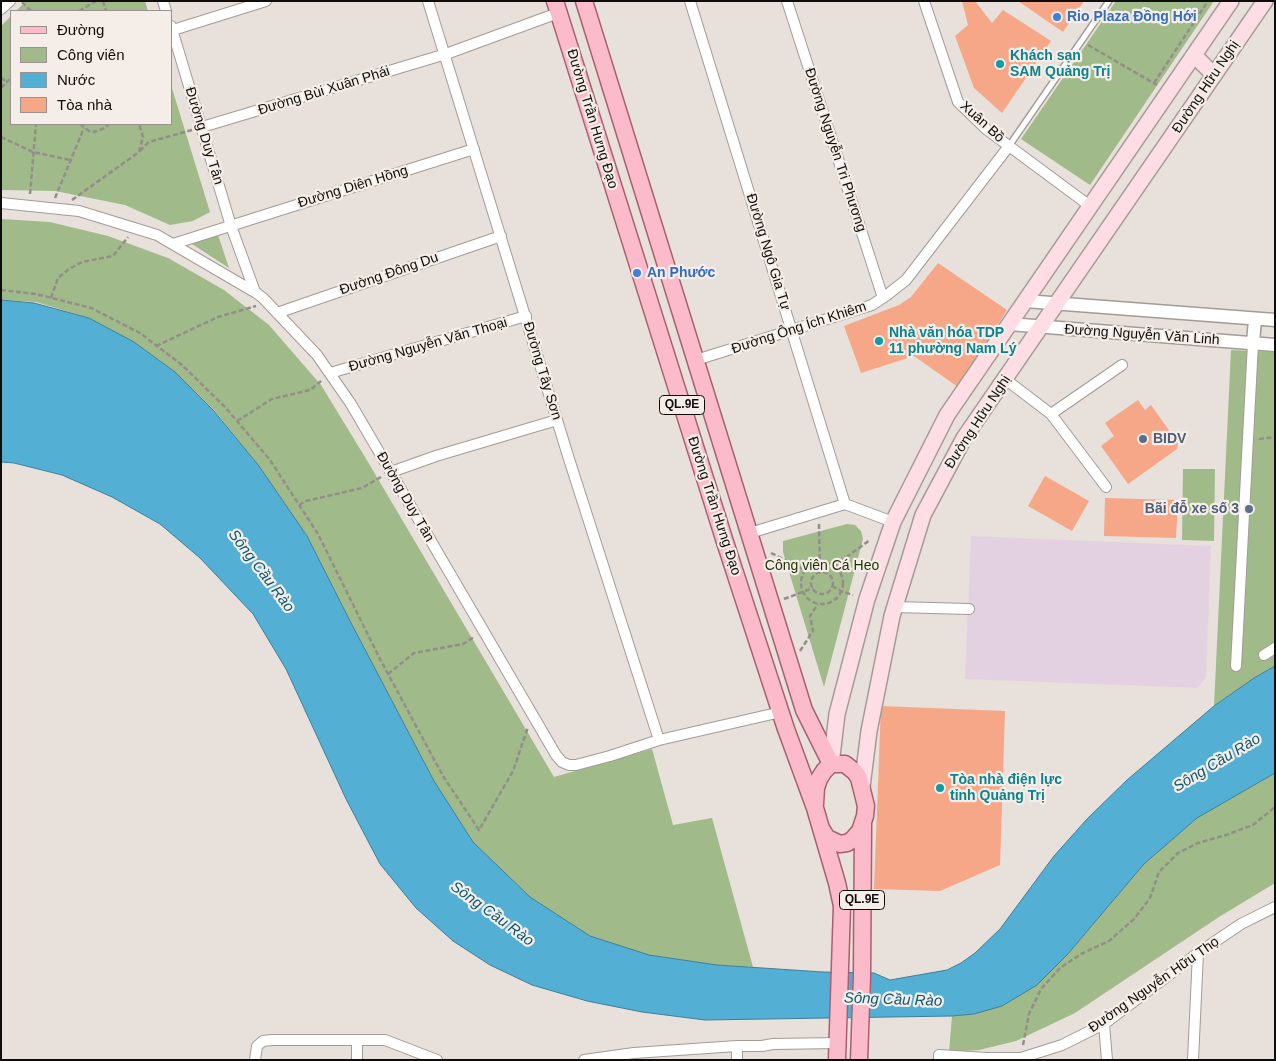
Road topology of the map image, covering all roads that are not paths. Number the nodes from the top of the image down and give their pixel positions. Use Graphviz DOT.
graph roads {
  1 [pos="10,1"];
  2 [pos="266,1"];
  3 [pos="428,1"];
  4 [pos="690,1"];
  5 [pos="787,1"];
  6 [pos="924,1"];
  7 [pos="1109,1"];
  8 [pos="1264,1"];
  9 [pos="587,2"];
  10 [pos="1229,4"];
  11 [pos="556,7"];
  12 [pos="1,9"];
  13 [pos="1248,25"];
  14 [pos="172,28"];
  15 [pos="446,54"];
  16 [pos="1194,54"];
  17 [pos="1214,75"];
  18 [pos="202,127"];
  19 [pos="1009,146"];
  20 [pos="474,149"];
  21 [pos="1,203"];
  22 [pos="1090,206"];
  23 [pos="231,226"];
  24 [pos="501,236"];
  25 [pos="173,244"];
  26 [pos="259,295"];
  27 [pos="883,298"];
  28 [pos="1025,302"];
  29 [pos="1057,304"];
  30 [pos="278,313"];
  31 [pos="526,316"];
  32 [pos="1255,319"];
  33 [pos="1275,320"];
  34 [pos="1009,324"];
  35 [pos="1041,327"];
  36 [pos="792,331"];
  37 [pos="1254,343"];
  38 [pos="1275,345"];
  39 [pos="696,360"];
  40 [pos="1122,365"];
  41 [pos="330,373"];
  42 [pos="1005,379"];
  43 [pos="1051,414"];
  44 [pos="557,420"];
  45 [pos="391,472"];
  46 [pos="1106,487"];
  47 [pos="845,504"];
  48 [pos="894,522"];
  49 [pos="750,533"];
  50 [pos="724,542"];
  51 [pos="895,607"];
  52 [pos="969,609"];
  53 [pos="1275,648"];
  54 [pos="1264,655"];
  55 [pos="1236,666"];
  56 [pos="781,712"];
  57 [pos="659,740"];
  58 [pos="831,764"];
  59 [pos="862,787"];
  60 [pos="815,808"];
  61 [pos="863,824"];
  62 [pos="821,828"];
  63 [pos="1275,907"];
  64 [pos="1198,953"];
  65 [pos="1104,1024"];
  66 [pos="838,1036"];
  67 [pos="357,1040"];
  68 [pos="737,1046"];
  69 [pos="939,1057"];
  70 [pos="1021,1059"];
  71 [pos="255,1060"];
  72 [pos="357,1060"];
  73 [pos="437,1060"];
  74 [pos="584,1060"];
  75 [pos="737,1060"];
  76 [pos="837,1060"];
  77 [pos="859,1060"];
  78 [pos="1107,1060"];
  79 [pos="1193,1060"];
  1 -- 12 [label="street"];
  2 -- 14 [label="street"];
  3 -- 15 [label="street, Đường Tây Sơn"];
  4 -- 36 [label="street, Đường Ngô Gia Tự"];
  5 -- 27 [label="street, Đường Nguyễn Tri Phương"];
  6 -- 19 [label="street, Xuân Bồ"];
  7 -- 19 [label="lane"];
  8 -- 13 [label="main road, Đường Hữu Nghị"];
  9 -- 11 [label="main road"];
  9 -- 39 [label="main road, Đường Trần Hưng Đạo / QL.9E"];
  10 -- 13 [label="main road"];
  10 -- 16 [label="main road, Đường Hữu Nghị"];
  11 -- 15 [label="street, Đường Bùi Xuân Phái"];
  11 -- 50 [label="main road, Đường Trần Hưng Đạo / QL.9E"];
  13 -- 17 [label="main road, Đường Hữu Nghị"];
  14 -- 18 [label="street, Đường Duy Tân"];
  15 -- 18 [label="street, Đường Bùi Xuân Phái"];
  15 -- 20 [label="street, Đường Tây Sơn"];
  16 -- 17 [label="main road"];
  16 -- 22 [label="main road, Đường Hữu Nghị"];
  17 -- 29 [label="main road, Đường Hữu Nghị"];
  18 -- 23 [label="street, Đường Duy Tân"];
  19 -- 22 [label="street, Xuân Bồ"];
  19 -- 27 [label="street, Đường Ông Ích Khiêm"];
  20 -- 23 [label="street, Đường Diên Hồng"];
  20 -- 24 [label="street, Đường Tây Sơn"];
  21 -- 25 [label="street"];
  22 -- 28 [label="main road, Đường Hữu Nghị"];
  23 -- 25 [label="street, Đường Diên Hồng"];
  23 -- 26 [label="street, Đường Duy Tân"];
  24 -- 30 [label="street, Đường Đông Du"];
  24 -- 31 [label="street, Đường Tây Sơn"];
  25 -- 26 [label="street"];
  26 -- 30 [label="street, Đường Duy Tân"];
  27 -- 36 [label="street, Đường Ông Ích Khiêm"];
  28 -- 29 [label="street, Đường Nguyễn Văn Linh"];
  28 -- 34 [label="main road, Đường Hữu Nghị"];
  29 -- 32 [label="street, Đường Nguyễn Văn Linh"];
  29 -- 35 [label="main road, Đường Hữu Nghị"];
  30 -- 41 [label="street, Đường Duy Tân"];
  31 -- 41 [label="street, Đường Nguyễn Văn Thoại"];
  31 -- 44 [label="street, Đường Tây Sơn"];
  32 -- 33 [label="street, Đường Nguyễn Văn Linh"];
  32 -- 37 [label="street"];
  34 -- 35 [label="street, Đường Nguyễn Văn Linh"];
  34 -- 48 [label="main road, Đường Hữu Nghị"];
  35 -- 37 [label="street, Đường Nguyễn Văn Linh"];
  35 -- 42 [label="main road, Đường Hữu Nghị"];
  36 -- 39 [label="street, Đường Ông Ích Khiêm"];
  36 -- 47 [label="street, Đường Ngô Gia Tự"];
  37 -- 38 [label="street, Đường Nguyễn Văn Linh"];
  37 -- 55 [label="street"];
  39 -- 49 [label="main road, Đường Trần Hưng Đạo / QL.9E"];
  40 -- 43 [label="street"];
  41 -- 45 [label="street, Đường Duy Tân"];
  42 -- 43 [label="street"];
  42 -- 51 [label="main road, Đường Hữu Nghị"];
  43 -- 46 [label="street"];
  44 -- 45 [label="street"];
  44 -- 57 [label="street, Đường Tây Sơn"];
  45 -- 57 [label="street, Đường Duy Tân"];
  47 -- 48 [label="street"];
  47 -- 49 [label="street"];
  48 -- 58 [label="main road, Đường Hữu Nghị"];
  49 -- 50 [label="main road"];
  49 -- 58 [label="main road, Đường Trần Hưng Đạo / QL.9E"];
  50 -- 56 [label="main road, Đường Trần Hưng Đạo / QL.9E"];
  51 -- 52 [label="street"];
  51 -- 59 [label="main road, Đường Hữu Nghị"];
  53 -- 54 [label="street"];
  56 -- 57 [label="street, Đường Duy Tân"];
  56 -- 60 [label="main road, Đường Trần Hưng Đạo / QL.9E"];
  58 -- 59 [label="main road"];
  58 -- 60 [label="main road, Đường Trần Hưng Đạo"];
  59 -- 61 [label="main road"];
  60 -- 62 [label="main road, Đường Trần Hưng Đạo"];
  61 -- 62 [label="main road"];
  61 -- 77 [label="main road, QL.9E"];
  62 -- 66 [label="main road, Đường Trần Hưng Đạo / QL.9E"];
  63 -- 64 [label="street, Đường Nguyễn Hữu Thọ"];
  64 -- 65 [label="street, Đường Nguyễn Hữu Thọ"];
  64 -- 79 [label="street"];
  65 -- 70 [label="street, Đường Nguyễn Hữu Thọ"];
  65 -- 78 [label="street"];
  66 -- 68 [label="street"];
  66 -- 76 [label="main road, QL.9E"];
  67 -- 71 [label="street"];
  67 -- 72 [label="street"];
  67 -- 73 [label="street"];
  68 -- 74 [label="street"];
  68 -- 75 [label="street"];
  69 -- 70 [label="street, Đường Nguyễn Hữu Thọ"];
}
